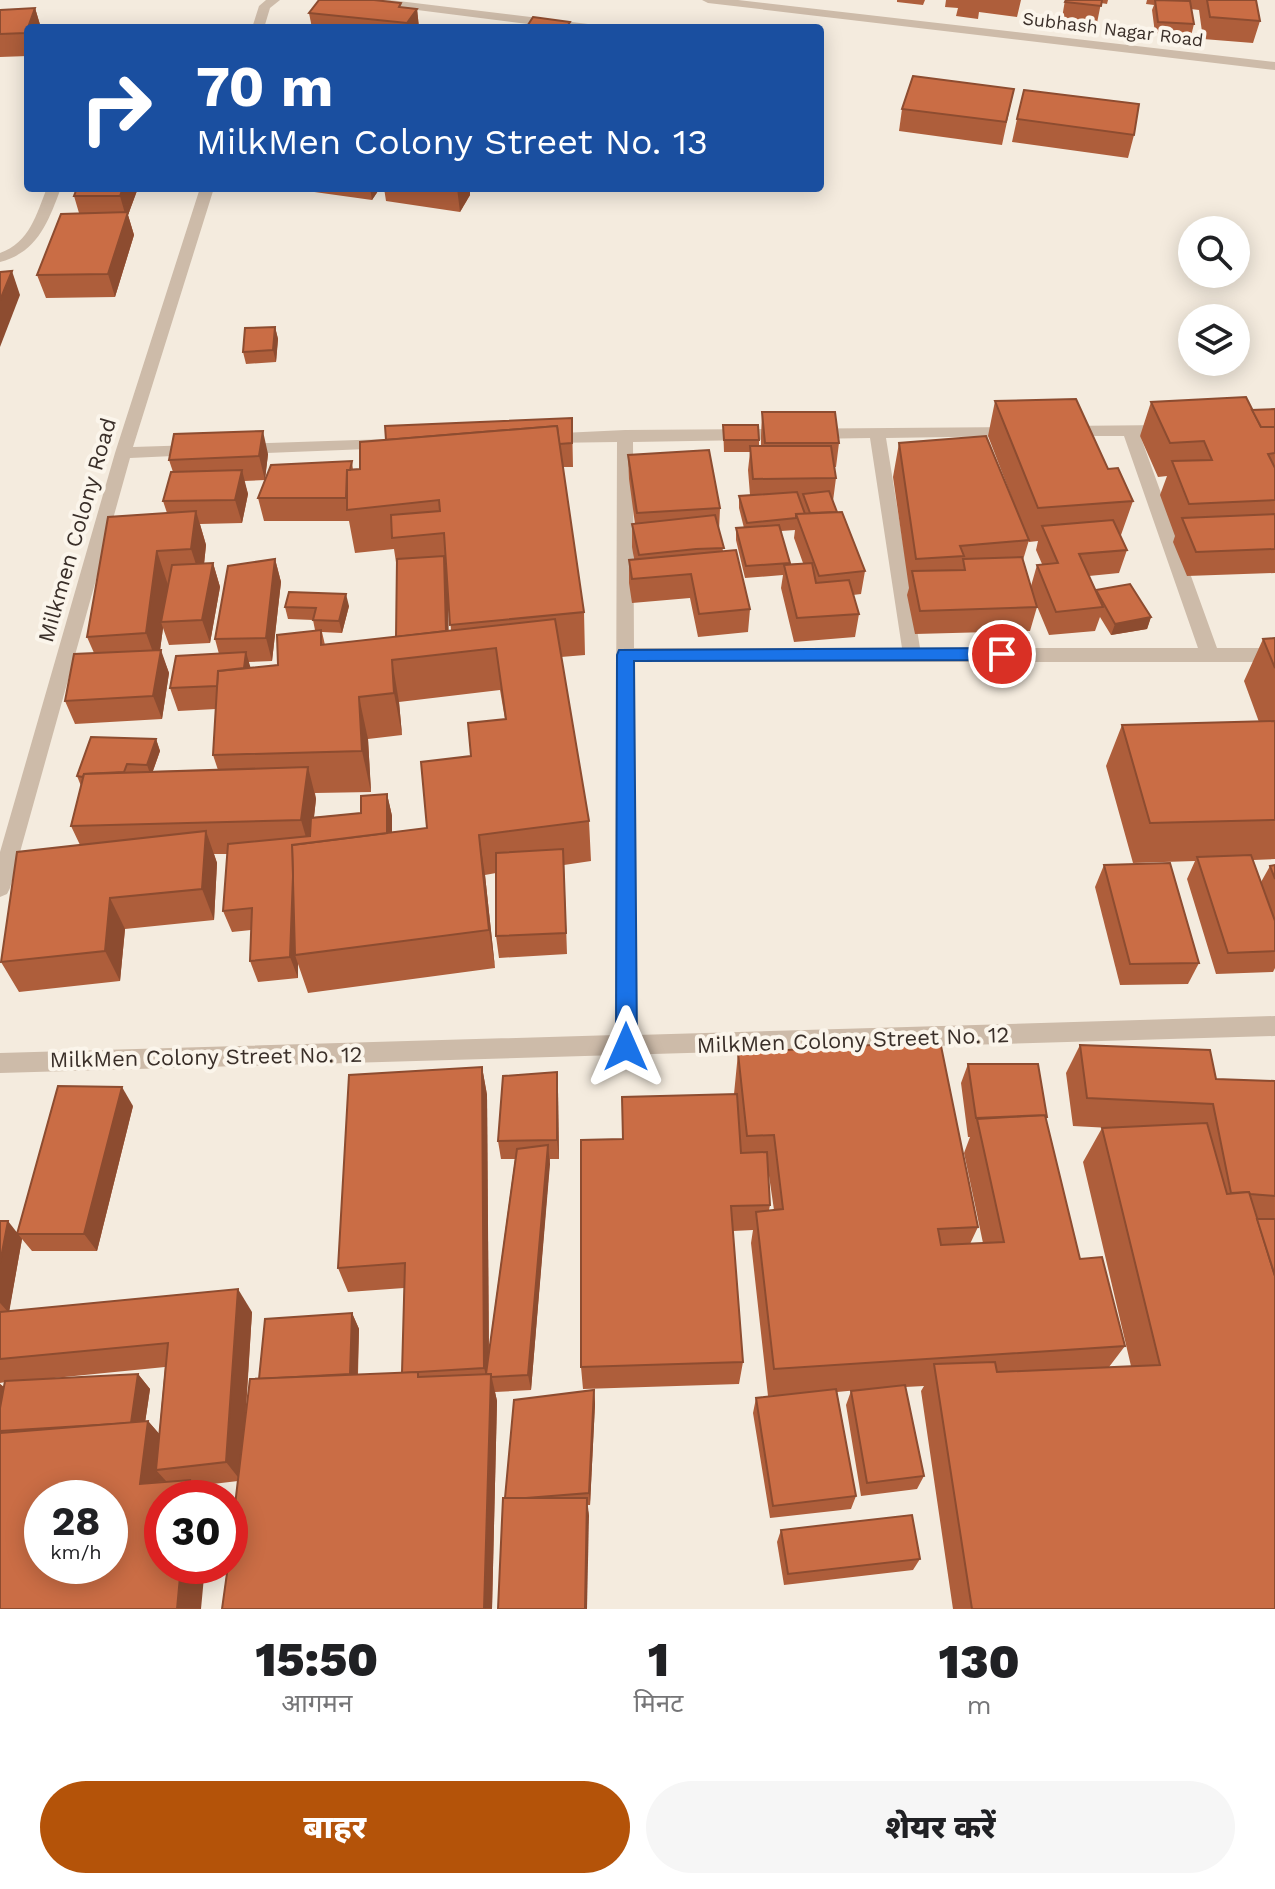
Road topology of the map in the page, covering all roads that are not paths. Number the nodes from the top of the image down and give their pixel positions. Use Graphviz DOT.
graph roads {
  1 [pos="274,0"];
  2 [pos="362,0"];
  3 [pos="708,0"];
  4 [pos="259,24"];
  5 [pos="556,24"];
  6 [pos="1275,66"];
  7 [pos="52,192"];
  8 [pos="206,192"];
  9 [pos="0,258"];
  10 [pos="1188,429"];
  11 [pos="1130,430"];
  12 [pos="877,433"];
  13 [pos="625,435"];
  14 [pos="531,439"];
  15 [pos="405,443"];
  16 [pos="123,453"];
  17 [pos="912,653"];
  18 [pos="625,655"];
  19 [pos="1210,655"];
  20 [pos="1275,655"];
  21 [pos="0,888"];
  22 [pos="1275,1026"];
  23 [pos="626,1047"];
  24 [pos="0,1063"];
  1 -- 4 [label="street"];
  2 -- 5 [label="street"];
  3 -- 6 [label="street, Subhash Nagar Road"];
  7 -- 9 [label="street"];
  8 -- 16 [label="street, Milkmen Colony Road"];
  10 -- 11 [label="street"];
  11 -- 12 [label="street"];
  11 -- 19 [label="street"];
  12 -- 13 [label="street"];
  12 -- 17 [label="street"];
  13 -- 14 [label="street"];
  13 -- 18 [label="street"];
  15 -- 16 [label="street"];
  16 -- 21 [label="street, Milkmen Colony Road"];
  17 -- 18 [label="street"];
  17 -- 19 [label="street"];
  18 -- 23 [label="street"];
  19 -- 20 [label="street"];
  22 -- 23 [label="street, MilkMen Colony Street No. 12"];
  23 -- 24 [label="street, MilkMen Colony Street No. 12"];
}
